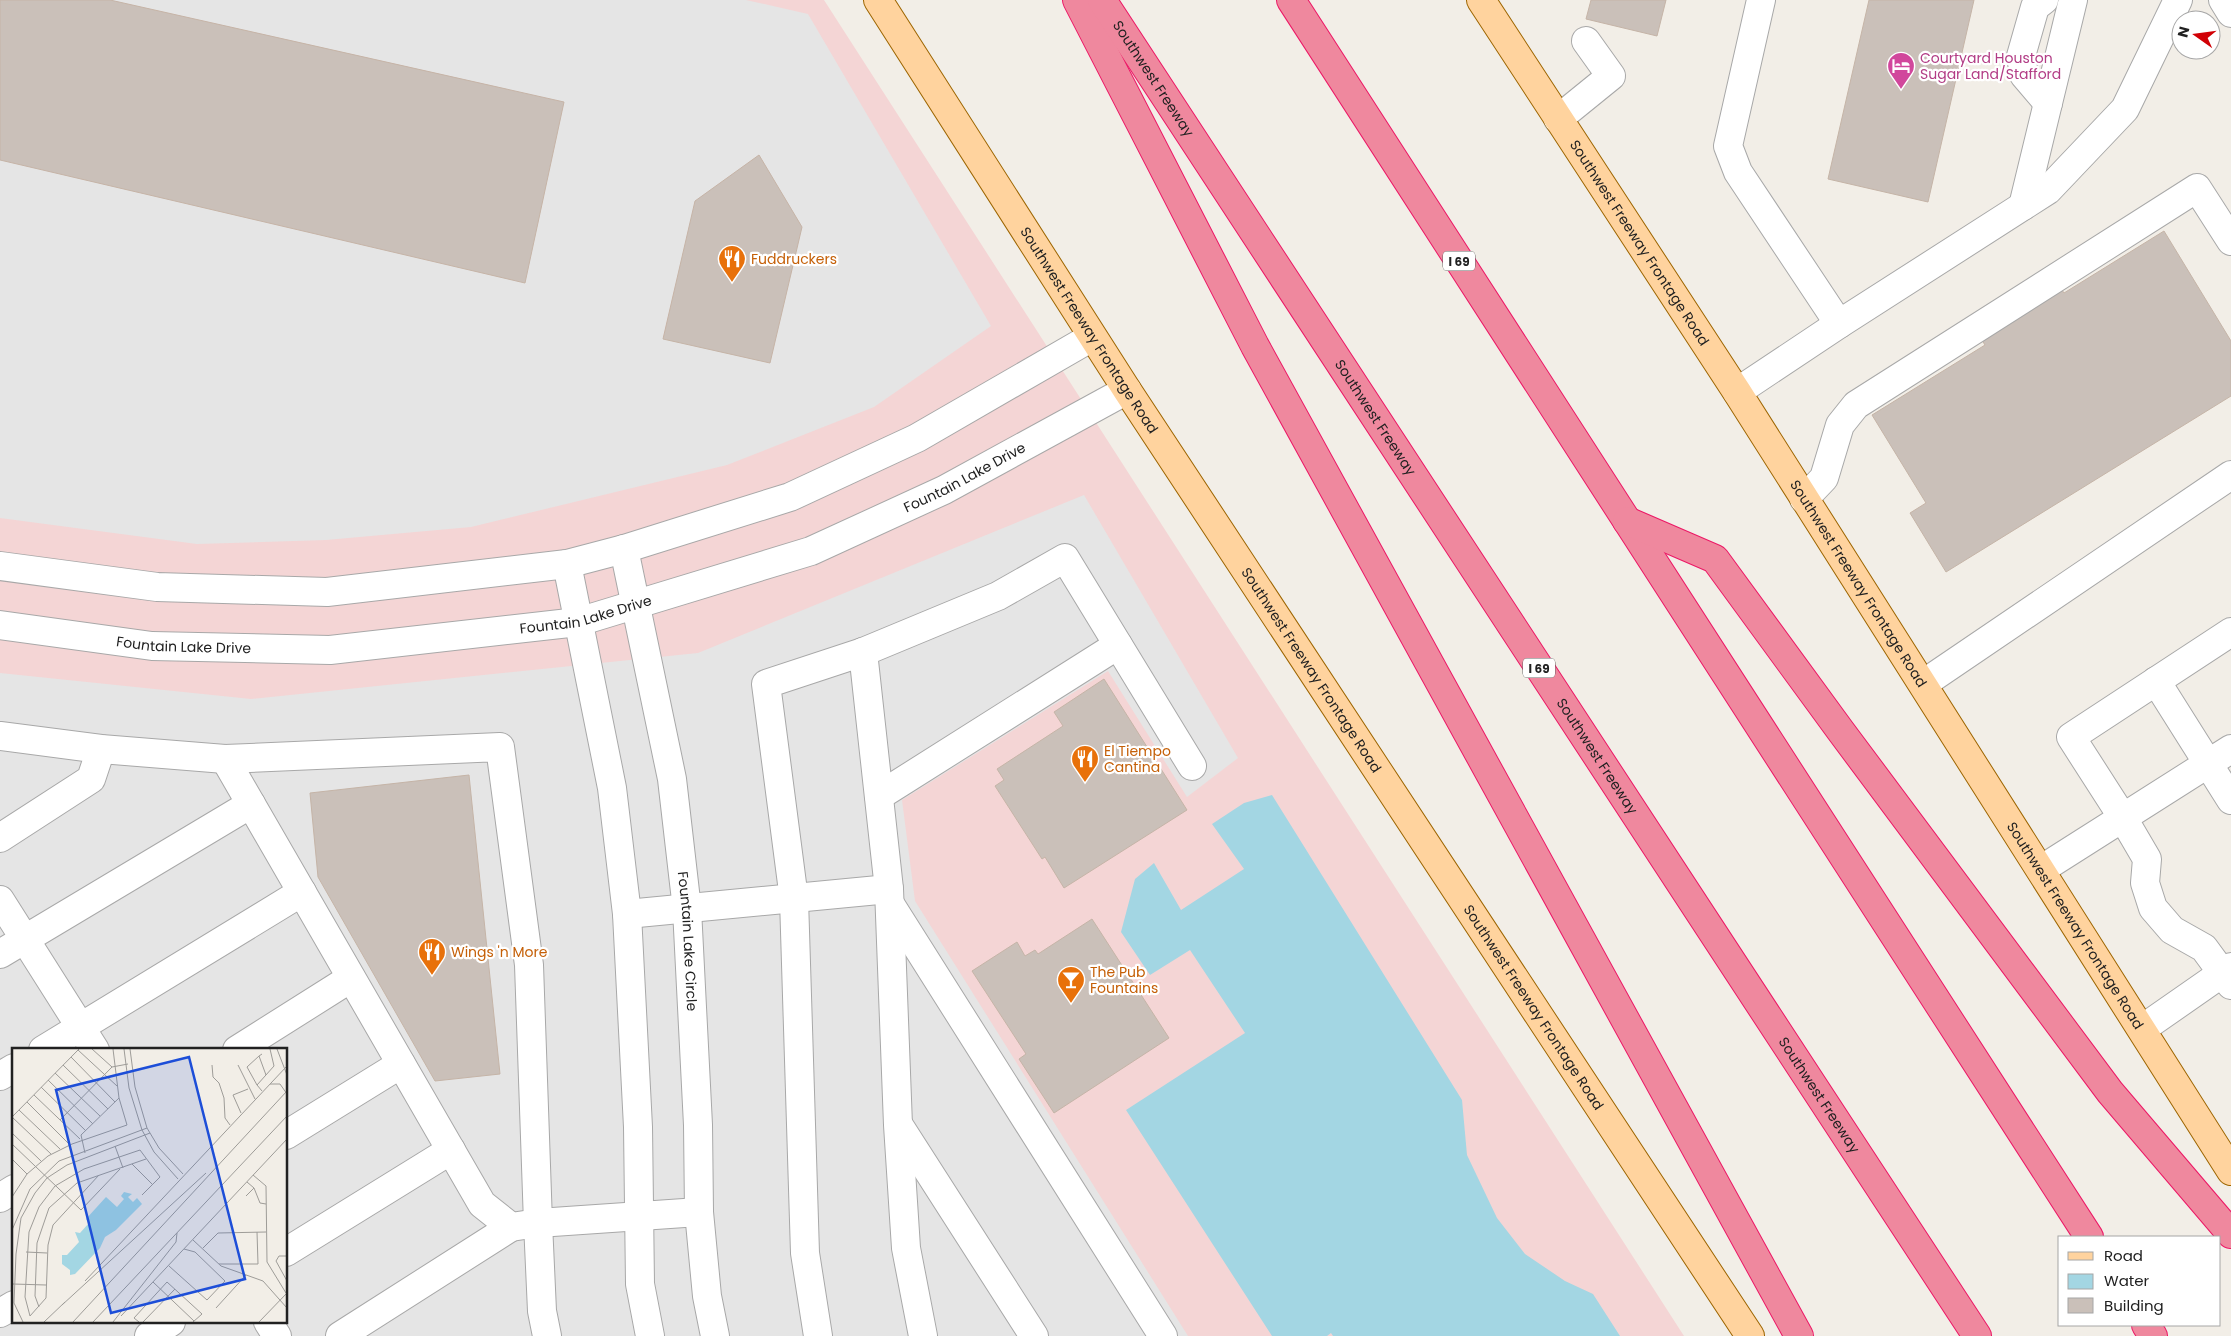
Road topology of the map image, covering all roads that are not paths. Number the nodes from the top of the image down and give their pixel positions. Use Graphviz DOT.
graph roads {
  1 [pos="878,0"];
  2 [pos="1077,0"];
  3 [pos="1102,0"];
  4 [pos="1291,0"];
  5 [pos="1481,0"];
  6 [pos="1761,0"];
  7 [pos="2044,0"];
  8 [pos="2073,0"];
  9 [pos="2178,0"];
  10 [pos="2223,0"];
  11 [pos="2231,14"];
  12 [pos="1586,41"];
  13 [pos="2048,103"];
  14 [pos="1558,119"];
  15 [pos="2023,206"];
  16 [pos="2231,242"];
  17 [pos="1839,324"];
  18 [pos="1092,337"];
  19 [pos="1127,390"];
  20 [pos="1738,392"];
  21 [pos="2231,475"];
  22 [pos="1804,498"];
  23 [pos="1628,521"];
  24 [pos="624,549"];
  25 [pos="567,564"];
  26 [pos="0,566"];
  27 [pos="637,603"];
  28 [pos="578,622"];
  29 [pos="0,625"];
  30 [pos="2231,632"];
  31 [pos="1118,644"];
  32 [pos="863,652"];
  33 [pos="2156,681"];
  34 [pos="1923,684"];
  35 [pos="0,736"];
  36 [pos="101,749"];
  37 [pos="2231,749"];
  38 [pos="225,760"];
  39 [pos="2208,764"];
  40 [pos="1192,766"];
  41 [pos="879,796"];
  42 [pos="2231,800"];
  43 [pos="251,804"];
  44 [pos="2123,818"];
  45 [pos="0,838"];
  46 [pos="2042,869"];
  47 [pos="302,892"];
  48 [pos="889,896"];
  49 [pos="794,899"];
  50 [pos="0,900"];
  51 [pos="687,909"];
  52 [pos="627,914"];
  53 [pos="25,939"];
  54 [pos="0,954"];
  55 [pos="2228,975"];
  56 [pos="352,978"];
  57 [pos="81,1027"];
  58 [pos="2142,1028"];
  59 [pos="46,1048"];
  60 [pos="94,1048"];
  61 [pos="240,1048"];
  62 [pos="401,1064"];
  63 [pos="12,1069"];
  64 [pos="0,1076"];
  65 [pos="898,1125"];
  66 [pos="288,1135"];
  67 [pos="451,1150"];
  68 [pos="2231,1171"];
  69 [pos="12,1190"];
  70 [pos="0,1198"];
  71 [pos="699,1212"];
  72 [pos="639,1216"];
  73 [pos="538,1223"];
  74 [pos="511,1227"];
  75 [pos="2231,1234"];
  76 [pos="2089,1236"];
  77 [pos="288,1251"];
  78 [pos="12,1306"];
  79 [pos="0,1313"];
  80 [pos="168,1324"];
  81 [pos="269,1324"];
  82 [pos="545,1335"];
  83 [pos="149,1336"];
  84 [pos="277,1336"];
  85 [pos="340,1336"];
  86 [pos="650,1336"];
  87 [pos="715,1336"];
  88 [pos="818,1336"];
  89 [pos="923,1336"];
  90 [pos="1034,1336"];
  91 [pos="1163,1336"];
  92 [pos="1750,1336"];
  93 [pos="1799,1336"];
  94 [pos="1977,1336"];
  1 -- 18 [label="main road, Southwest Freeway Frontage Road"];
  2 -- 93 [label="highway"];
  3 -- 94 [label="highway, Southwest Freeway / I 69"];
  4 -- 23 [label="highway, I 69"];
  5 -- 14 [label="main road, Southwest Freeway Frontage Road"];
  6 -- 17 [label="street"];
  7 -- 13 [label="street"];
  8 -- 13 [label="street"];
  9 -- 15 [label="street"];
  10 -- 11 [label="street"];
  12 -- 14 [label="street"];
  13 -- 15 [label="street"];
  14 -- 20 [label="main road, Southwest Freeway Frontage Road"];
  15 -- 17 [label="street"];
  16 -- 22 [label="street"];
  17 -- 20 [label="street"];
  18 -- 19 [label="main road, Southwest Freeway Frontage Road"];
  18 -- 24 [label="street"];
  19 -- 27 [label="street, Fountain Lake Drive"];
  19 -- 92 [label="main road, Southwest Freeway Frontage Road"];
  20 -- 22 [label="main road, Southwest Freeway Frontage Road"];
  21 -- 34 [label="street"];
  22 -- 34 [label="main road, Southwest Freeway Frontage Road"];
  23 -- 75 [label="highway"];
  23 -- 76 [label="highway, I 69"];
  24 -- 25 [label="street"];
  24 -- 27 [label="street, Fountain Lake Circle"];
  25 -- 26 [label="street"];
  25 -- 28 [label="street"];
  27 -- 28 [label="street, Fountain Lake Drive"];
  27 -- 51 [label="street, Fountain Lake Circle"];
  28 -- 29 [label="street, Fountain Lake Drive"];
  28 -- 52 [label="street"];
  30 -- 33 [label="street"];
  31 -- 32 [label="street"];
  31 -- 40 [label="street"];
  31 -- 41 [label="street"];
  32 -- 41 [label="street"];
  32 -- 49 [label="street"];
  33 -- 39 [label="street"];
  33 -- 44 [label="street"];
  34 -- 46 [label="main road, Southwest Freeway Frontage Road"];
  35 -- 36 [label="street"];
  36 -- 38 [label="street"];
  36 -- 45 [label="street"];
  37 -- 39 [label="street"];
  38 -- 43 [label="street"];
  38 -- 73 [label="street"];
  39 -- 42 [label="street"];
  39 -- 44 [label="street"];
  41 -- 48 [label="street"];
  43 -- 47 [label="street"];
  43 -- 53 [label="street"];
  44 -- 46 [label="street"];
  44 -- 55 [label="street"];
  46 -- 58 [label="main road, Southwest Freeway Frontage Road"];
  47 -- 56 [label="street"];
  47 -- 57 [label="street"];
  48 -- 49 [label="street"];
  48 -- 65 [label="street"];
  48 -- 91 [label="street"];
  49 -- 51 [label="street"];
  49 -- 88 [label="street"];
  50 -- 53 [label="street"];
  51 -- 52 [label="street"];
  51 -- 71 [label="street, Fountain Lake Circle"];
  52 -- 72 [label="street"];
  53 -- 54 [label="street"];
  53 -- 57 [label="street"];
  55 -- 58 [label="street"];
  56 -- 61 [label="street"];
  56 -- 62 [label="street"];
  57 -- 59 [label="street"];
  57 -- 60 [label="street"];
  58 -- 68 [label="main road, Southwest Freeway Frontage Road"];
  62 -- 66 [label="street"];
  62 -- 67 [label="street"];
  63 -- 64 [label="street"];
  65 -- 89 [label="street"];
  65 -- 90 [label="street"];
  67 -- 74 [label="street"];
  67 -- 77 [label="street"];
  69 -- 70 [label="street"];
  71 -- 72 [label="street"];
  71 -- 87 [label="street, Fountain Lake Circle"];
  72 -- 73 [label="street"];
  72 -- 86 [label="street"];
  73 -- 74 [label="street"];
  73 -- 82 [label="street"];
  74 -- 85 [label="street"];
  78 -- 79 [label="street"];
  80 -- 83 [label="street"];
  81 -- 84 [label="street"];
}
